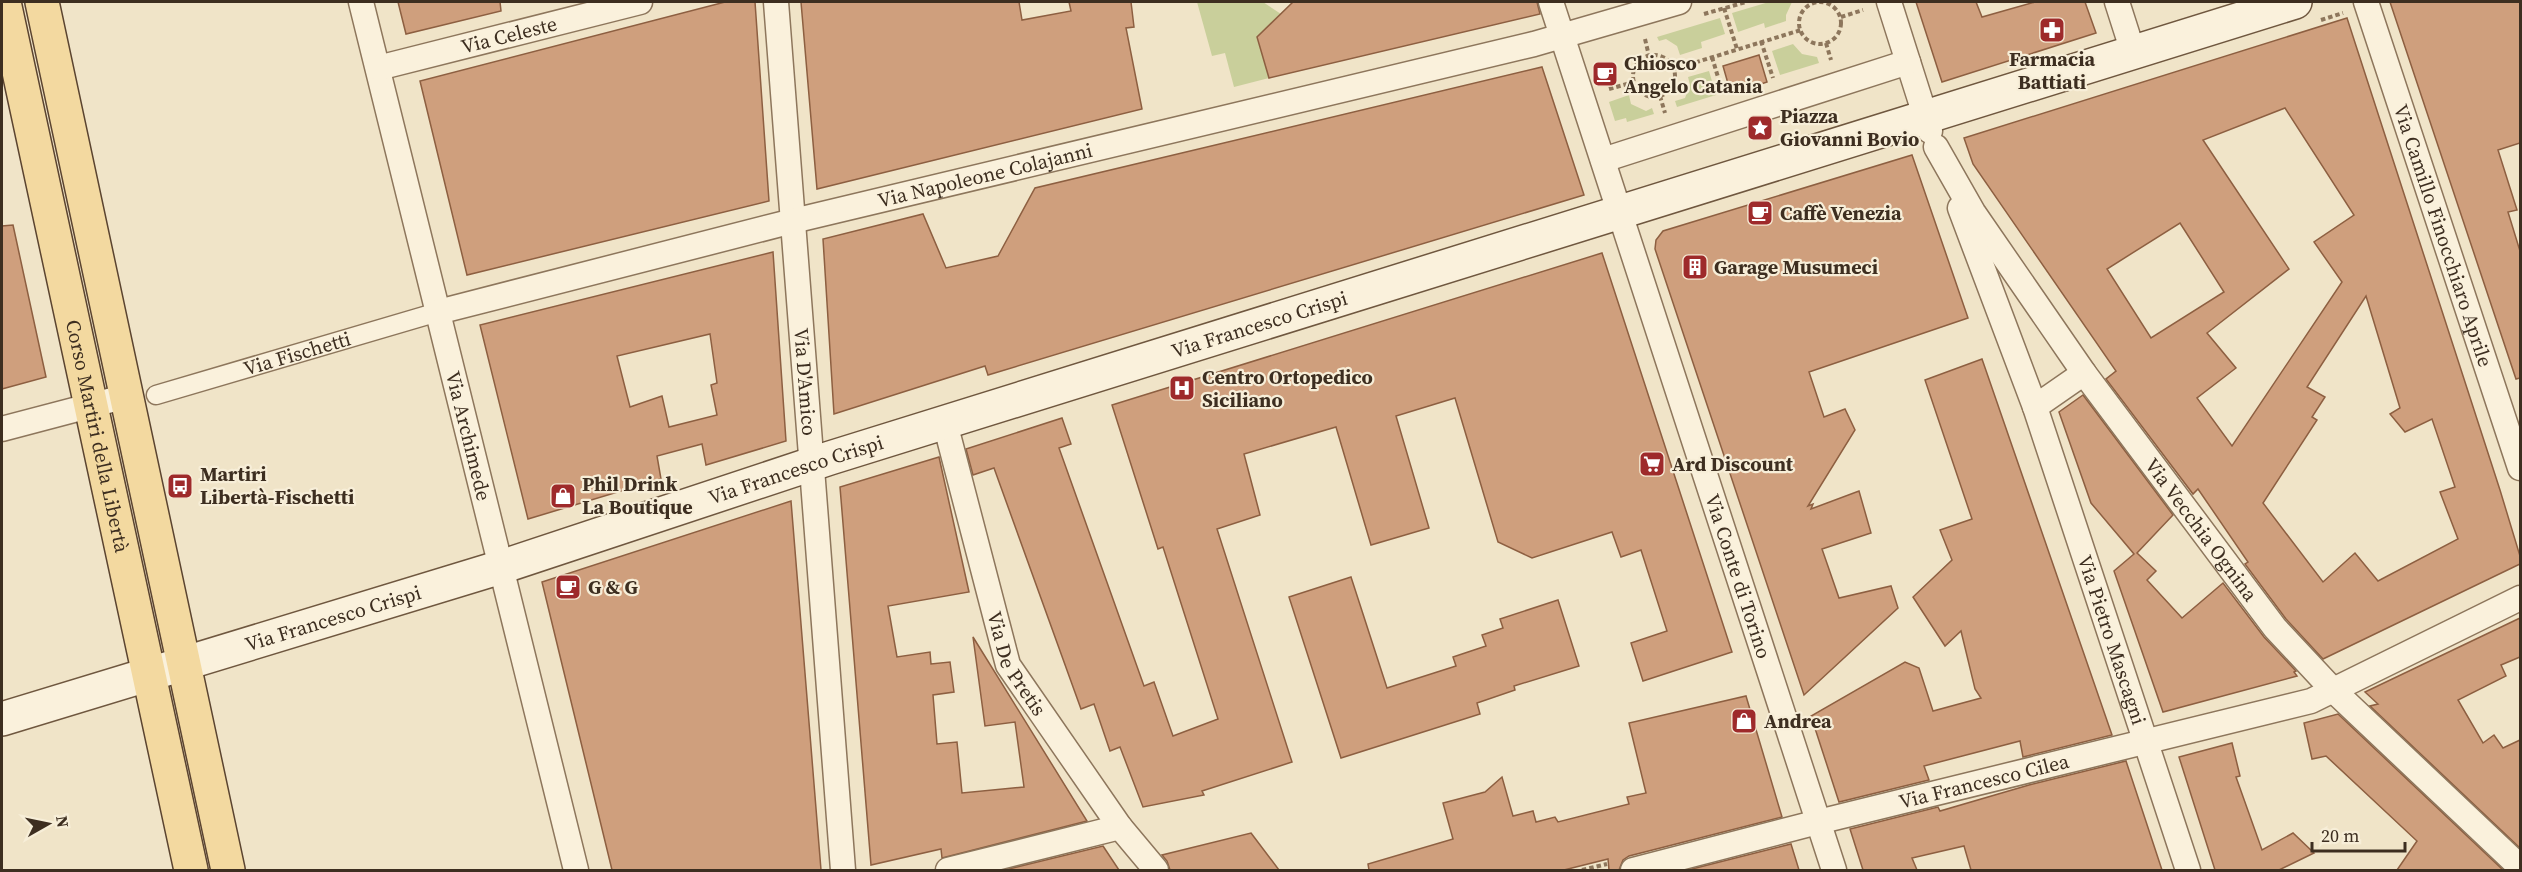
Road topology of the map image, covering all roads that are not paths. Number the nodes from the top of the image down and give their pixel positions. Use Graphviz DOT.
graph roads {
  1 [pos="4,2"];
  2 [pos="42,2"];
  3 [pos="361,2"];
  4 [pos="640,2"];
  5 [pos="776,2"];
  6 [pos="1551,2"];
  7 [pos="2117,2"];
  8 [pos="2295,2"];
  9 [pos="2366,2"];
  10 [pos="1880,4"];
  11 [pos="1687,10"];
  12 [pos="1562,35"];
  13 [pos="2133,52"];
  14 [pos="1908,62"];
  15 [pos="378,68"];
  16 [pos="1938,113"];
  17 [pos="1936,147"];
  18 [pos="1603,160"];
  19 [pos="1607,217"];
  20 [pos="793,221"];
  21 [pos="438,312"];
  22 [pos="2084,373"];
  23 [pos="141,395"];
  24 [pos="90,405"];
  25 [pos="2035,407"];
  26 [pos="945,423"];
  27 [pos="2,429"];
  28 [pos="812,465"];
  29 [pos="2520,468"];
  30 [pos="501,567"];
  31 [pos="2520,598"];
  32 [pos="184,662"];
  33 [pos="148,673"];
  34 [pos="2332,689"];
  35 [pos="2,719"];
  36 [pos="2146,742"];
  37 [pos="1818,822"];
  38 [pos="1120,827"];
  39 [pos="1625,866"];
  40 [pos="2520,867"];
  41 [pos="191,870"];
  42 [pos="228,870"];
  43 [pos="576,870"];
  44 [pos="843,870"];
  45 [pos="948,870"];
  46 [pos="1156,870"];
  47 [pos="1834,870"];
  48 [pos="2188,870"];
  1 -- 24 [label="main road, Corso Martiri della Libertà"];
  2 -- 23 [label="main road, Corso Martiri della Libertà"];
  3 -- 15 [label="street, Via Archimede"];
  4 -- 15 [label="street, Via Celeste"];
  5 -- 20 [label="street, Via D'Amico"];
  6 -- 12 [label="street"];
  7 -- 13 [label="street"];
  8 -- 13 [label="main road"];
  9 -- 29 [label="street, Via Camillo Finocchiaro Aprile"];
  10 -- 14 [label="street"];
  11 -- 12 [label="street"];
  12 -- 18 [label="street"];
  12 -- 20 [label="street, Via Napoleone Colajanni"];
  13 -- 16 [label="main road"];
  14 -- 16 [label="street"];
  14 -- 18 [label="street"];
  15 -- 21 [label="street, Via Archimede"];
  16 -- 17 [label="street, Via Pietro Mascagni"];
  16 -- 19 [label="main road"];
  17 -- 22 [label="street, Via Vecchia Ognina"];
  17 -- 25 [label="street, Via Pietro Mascagni"];
  18 -- 19 [label="street, Via Conte di Torino"];
  19 -- 26 [label="main road, Via Francesco Crispi"];
  19 -- 37 [label="street, Via Conte di Torino"];
  20 -- 21 [label="street, Via Napoleone Colajanni"];
  20 -- 28 [label="street, Via D'Amico"];
  21 -- 23 [label="street, Via Fischetti"];
  21 -- 30 [label="street, Via Archimede"];
  22 -- 25 [label="street"];
  22 -- 34 [label="street, Via Vecchia Ognina"];
  23 -- 24 [label="street, Via Fischetti"];
  23 -- 32 [label="main road, Corso Martiri della Libertà"];
  24 -- 27 [label="street, Via Fischetti"];
  24 -- 33 [label="main road, Corso Martiri della Libertà"];
  25 -- 36 [label="street, Via Pietro Mascagni"];
  26 -- 28 [label="main road, Via Francesco Crispi"];
  26 -- 38 [label="street, Via De Pretis"];
  28 -- 30 [label="main road, Via Francesco Crispi"];
  28 -- 44 [label="street, Via D'Amico"];
  30 -- 32 [label="main road, Via Francesco Crispi"];
  30 -- 43 [label="street, Via Archimede"];
  31 -- 34 [label="street, Via Francesco Cilea"];
  32 -- 33 [label="main road, Via Francesco Crispi"];
  32 -- 42 [label="main road, Corso Martiri della Libertà"];
  33 -- 35 [label="main road, Via Francesco Crispi"];
  33 -- 41 [label="main road, Corso Martiri della Libertà"];
  34 -- 36 [label="street, Via Francesco Cilea"];
  34 -- 40 [label="street, Via Vecchia Ognina"];
  36 -- 37 [label="street, Via Francesco Cilea"];
  36 -- 48 [label="street, Via Pietro Mascagni"];
  37 -- 39 [label="street, Via Francesco Cilea"];
  37 -- 47 [label="street, Via Conte di Torino"];
  38 -- 45 [label="street"];
  38 -- 46 [label="street, Via De Pretis"];
}
